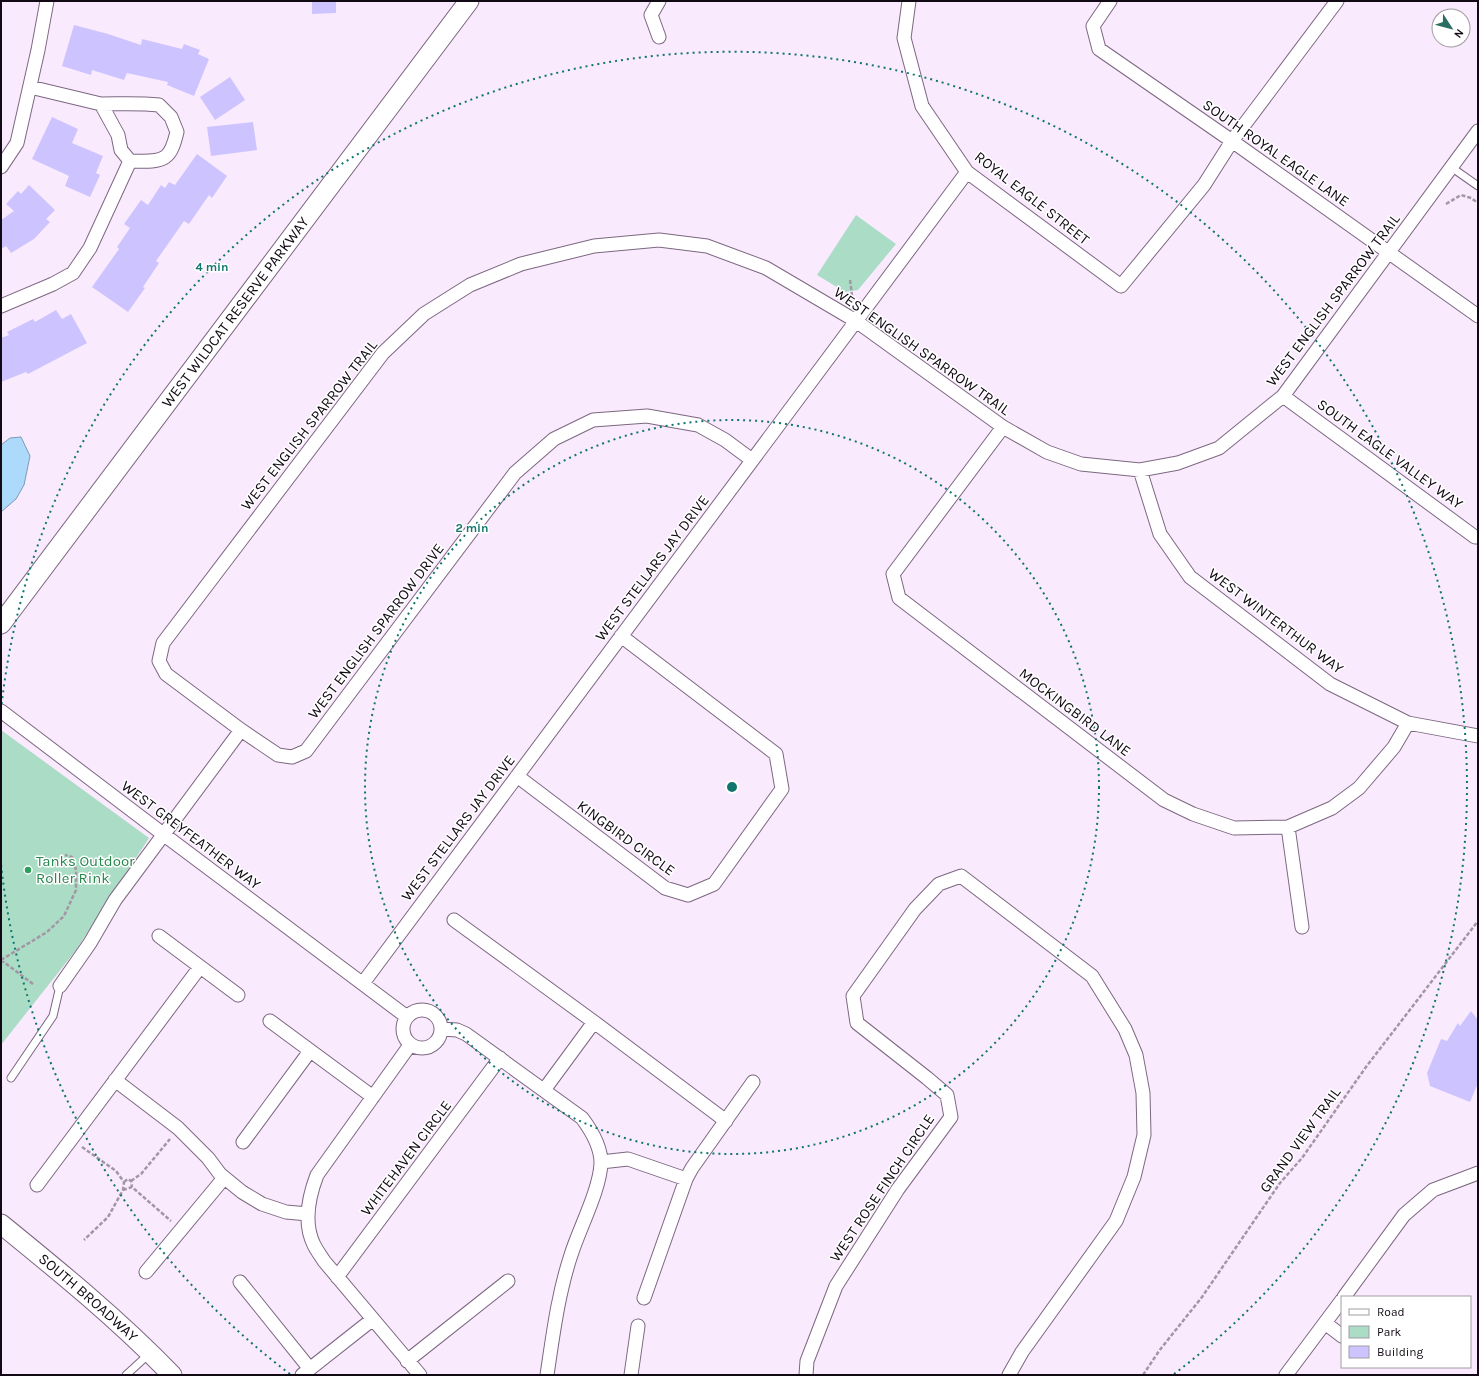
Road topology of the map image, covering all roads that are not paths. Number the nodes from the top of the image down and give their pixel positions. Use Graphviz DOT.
graph roads {
  1 [pos="47,1"];
  2 [pos="469,1"];
  3 [pos="659,1"];
  4 [pos="909,1"];
  5 [pos="1110,1"];
  6 [pos="1337,1"];
  7 [pos="659,37"];
  8 [pos="30,87"];
  9 [pos="102,104"];
  10 [pos="1478,131"];
  11 [pos="1232,141"];
  12 [pos="130,161"];
  13 [pos="1,167"];
  14 [pos="1451,167"];
  15 [pos="967,172"];
  16 [pos="1478,186"];
  17 [pos="1389,253"];
  18 [pos="1,306"];
  19 [pos="1478,316"];
  20 [pos="856,321"];
  21 [pos="1283,396"];
  22 [pos="1002,427"];
  23 [pos="752,460"];
  24 [pos="1140,470"];
  25 [pos="1478,537"];
  26 [pos="1,624"];
  27 [pos="621,636"];
  28 [pos="1,711"];
  29 [pos="1408,722"];
  30 [pos="241,730"];
  31 [pos="1478,736"];
  32 [pos="517,776"];
  33 [pos="1288,827"];
  34 [pos="163,834"];
  35 [pos="454,920"];
  36 [pos="1302,928"];
  37 [pos="159,936"];
  38 [pos="200,967"];
  39 [pos="363,983"];
  40 [pos="60,986"];
  41 [pos="238,995"];
  42 [pos="407,1017"];
  43 [pos="270,1021"];
  44 [pos="594,1022"];
  45 [pos="442,1029"];
  46 [pos="410,1045"];
  47 [pos="310,1051"];
  48 [pos="500,1058"];
  49 [pos="11,1078"];
  50 [pos="115,1080"];
  51 [pos="753,1082"];
  52 [pos="544,1090"];
  53 [pos="373,1097"];
  54 [pos="726,1121"];
  55 [pos="243,1142"];
  56 [pos="601,1162"];
  57 [pos="1478,1173"];
  58 [pos="224,1178"];
  59 [pos="686,1180"];
  60 [pos="37,1185"];
  61 [pos="308,1214"];
  62 [pos="1,1224"];
  63 [pos="146,1272"];
  64 [pos="337,1277"];
  65 [pos="508,1281"];
  66 [pos="240,1282"];
  67 [pos="1345,1296"];
  68 [pos="644,1298"];
  69 [pos="1341,1301"];
  70 [pos="373,1319"];
  71 [pos="1325,1323"];
  72 [pos="638,1326"];
  73 [pos="1341,1335"];
  74 [pos="150,1352"];
  75 [pos="407,1360"];
  76 [pos="306,1372"];
  77 [pos="126,1375"];
  78 [pos="172,1375"];
  79 [pos="420,1375"];
  80 [pos="547,1375"];
  81 [pos="631,1375"];
  82 [pos="806,1375"];
  83 [pos="1009,1375"];
  84 [pos="1286,1375"];
  1 -- 8 [label="street"];
  2 -- 26 [label="main road, WEST WILDCAT RESERVE PARKWAY"];
  3 -- 7 [label="street"];
  4 -- 15 [label="street, ROYAL EAGLE STREET"];
  5 -- 11 [label="street, SOUTH ROYAL EAGLE LANE"];
  6 -- 11 [label="street"];
  8 -- 9 [label="street"];
  8 -- 13 [label="street"];
  9 -- 12 [label="street"];
  9 -- 12 [label="street"];
  10 -- 14 [label="street, WEST ENGLISH SPARROW TRAIL"];
  11 -- 15 [label="street, ROYAL EAGLE STREET"];
  11 -- 17 [label="street, SOUTH ROYAL EAGLE LANE"];
  12 -- 18 [label="street"];
  14 -- 16 [label="lane"];
  14 -- 17 [label="street, WEST ENGLISH SPARROW TRAIL"];
  15 -- 20 [label="street, WEST STELLARS JAY DRIVE"];
  17 -- 19 [label="street, SOUTH ROYAL EAGLE LANE"];
  17 -- 21 [label="street, WEST ENGLISH SPARROW TRAIL"];
  20 -- 22 [label="street, WEST ENGLISH SPARROW TRAIL"];
  20 -- 23 [label="street, WEST STELLARS JAY DRIVE"];
  20 -- 30 [label="street, WEST ENGLISH SPARROW TRAIL"];
  21 -- 24 [label="street, WEST ENGLISH SPARROW TRAIL"];
  21 -- 25 [label="street, SOUTH EAGLE VALLEY WAY"];
  22 -- 24 [label="street, WEST ENGLISH SPARROW TRAIL"];
  22 -- 33 [label="street, MOCKINGBIRD LANE"];
  23 -- 27 [label="street, WEST STELLARS JAY DRIVE"];
  23 -- 30 [label="street, WEST ENGLISH SPARROW DRIVE"];
  24 -- 29 [label="street, WEST WINTERTHUR WAY"];
  27 -- 32 [label="street, WEST STELLARS JAY DRIVE"];
  27 -- 32 [label="street, KINGBIRD CIRCLE"];
  28 -- 34 [label="street, WEST GREYFEATHER WAY"];
  29 -- 31 [label="street, WEST WINTERTHUR WAY"];
  29 -- 33 [label="street, MOCKINGBIRD LANE"];
  30 -- 34 [label="street"];
  32 -- 39 [label="street, WEST STELLARS JAY DRIVE"];
  33 -- 36 [label="street"];
  34 -- 39 [label="street, WEST GREYFEATHER WAY"];
  34 -- 40 [label="street"];
  35 -- 44 [label="street"];
  37 -- 38 [label="street"];
  38 -- 41 [label="street"];
  38 -- 50 [label="street"];
  39 -- 42 [label="street"];
  40 -- 49 [label="lane"];
  42 -- 45 [label="street"];
  42 -- 46 [label="street"];
  43 -- 47 [label="street"];
  44 -- 52 [label="street"];
  44 -- 54 [label="street"];
  45 -- 46 [label="street"];
  45 -- 48 [label="street"];
  46 -- 53 [label="street"];
  47 -- 53 [label="street"];
  47 -- 55 [label="street"];
  48 -- 52 [label="street"];
  48 -- 64 [label="street, WHITEHAVEN CIRCLE"];
  50 -- 58 [label="street"];
  50 -- 60 [label="street"];
  51 -- 54 [label="street"];
  52 -- 56 [label="street"];
  53 -- 61 [label="street"];
  54 -- 59 [label="street"];
  56 -- 59 [label="street"];
  56 -- 80 [label="street"];
  57 -- 67 [label="street"];
  58 -- 61 [label="street"];
  58 -- 63 [label="street"];
  59 -- 68 [label="street"];
  61 -- 64 [label="street"];
  62 -- 74 [label="main road, SOUTH BROADWAY"];
  64 -- 70 [label="street"];
  65 -- 75 [label="street"];
  66 -- 76 [label="street"];
  69 -- 71 [label="street"];
  70 -- 75 [label="street"];
  70 -- 76 [label="street"];
  71 -- 73 [label="street"];
  71 -- 84 [label="street"];
  72 -- 81 [label="street"];
  74 -- 77 [label="lane"];
  74 -- 78 [label="main road, SOUTH BROADWAY"];
  75 -- 79 [label="street"];
  82 -- 83 [label="street, WEST ROSE FINCH CIRCLE"];
}
